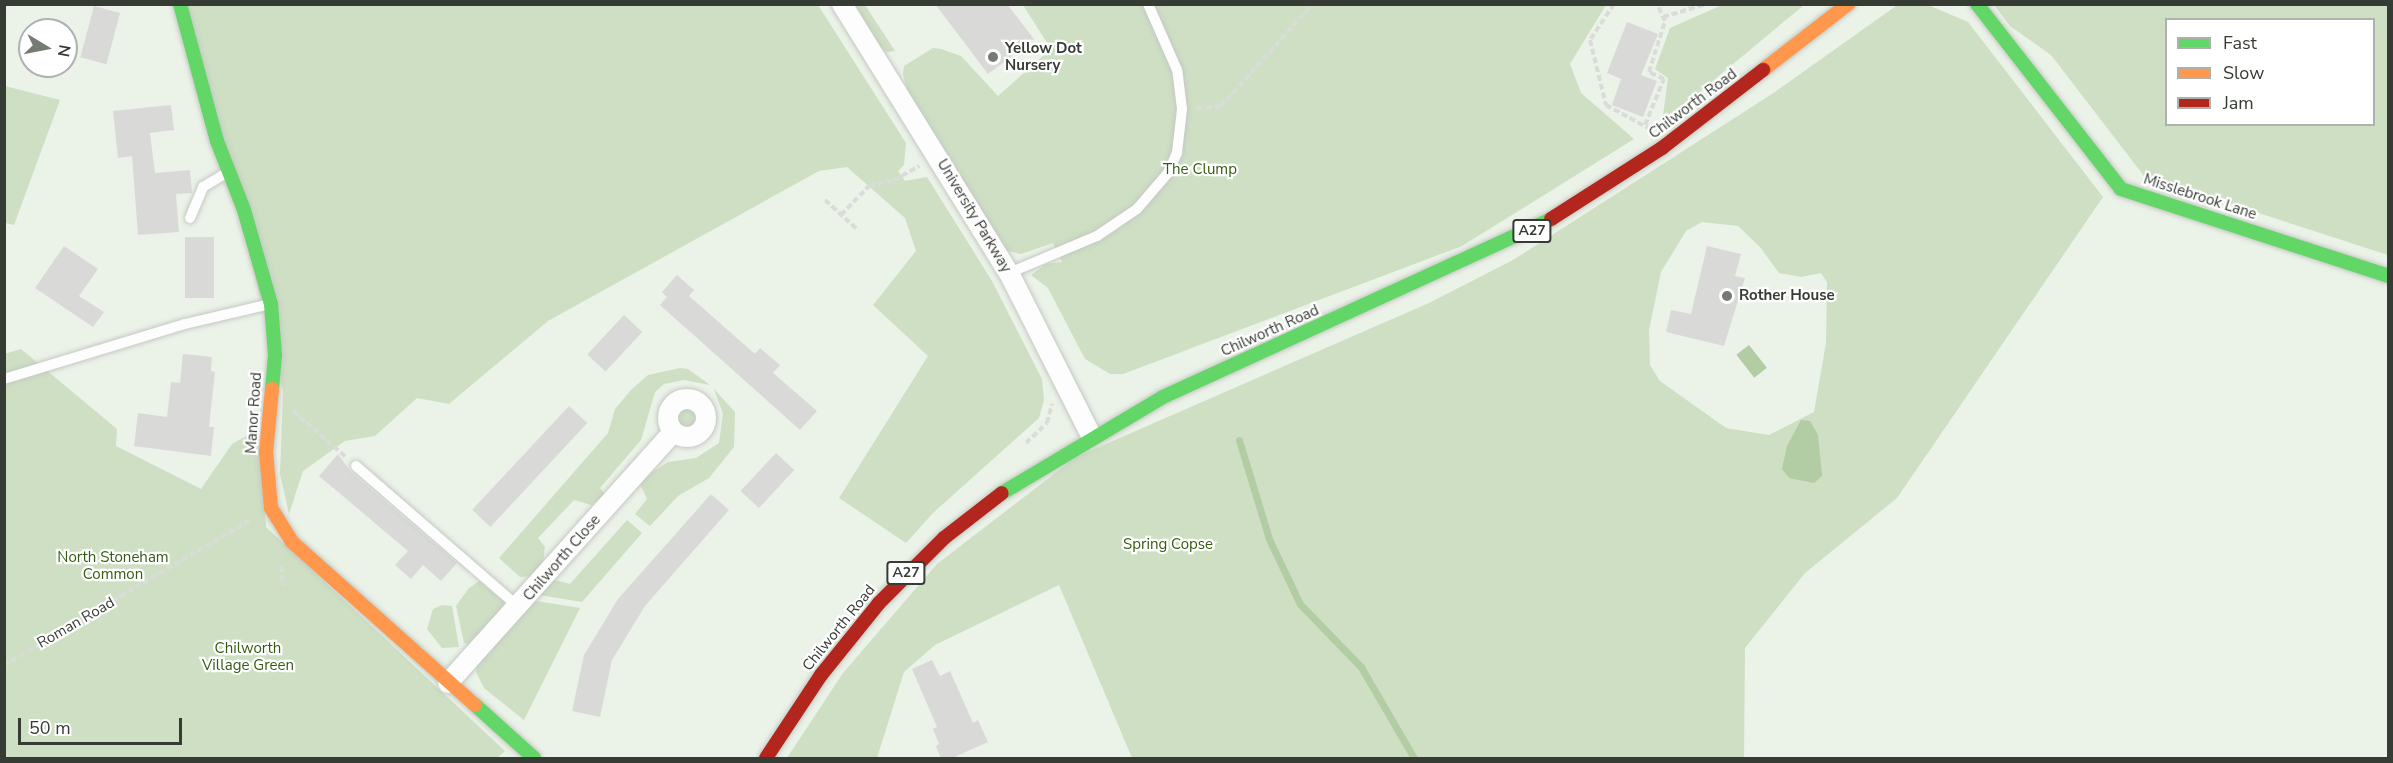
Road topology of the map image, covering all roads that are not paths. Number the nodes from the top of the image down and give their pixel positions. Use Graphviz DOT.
graph roads {
  1 [pos="180,4"];
  2 [pos="842,4"];
  3 [pos="1148,4"];
  4 [pos="1848,4"];
  5 [pos="1977,4"];
  6 [pos="229,172"];
  7 [pos="190,218"];
  8 [pos="1009,273"];
  9 [pos="2388,276"];
  10 [pos="271,304"];
  11 [pos="4,379"];
  12 [pos="673,432"];
  13 [pos="1091,435"];
  14 [pos="356,466"];
  15 [pos="519,607"];
  16 [pos="448,683"];
  17 [pos="534,759"];
  18 [pos="766,759"];
  1 -- 6 [label="street, Manor Road"];
  2 -- 8 [label="street, University Parkway"];
  3 -- 8 [label="lane"];
  4 -- 13 [label="street, Chilworth Road / A27"];
  5 -- 9 [label="street, Misslebrook Lane"];
  6 -- 7 [label="lane"];
  6 -- 10 [label="street, Manor Road"];
  8 -- 13 [label="street, University Parkway"];
  10 -- 11 [label="lane"];
  10 -- 16 [label="street, Manor Road"];
  12 -- 15 [label="street, Chilworth Close"];
  13 -- 18 [label="street, Chilworth Road / A27"];
  14 -- 15 [label="lane"];
  15 -- 16 [label="street, Chilworth Close"];
  16 -- 17 [label="street, Manor Road"];
}
